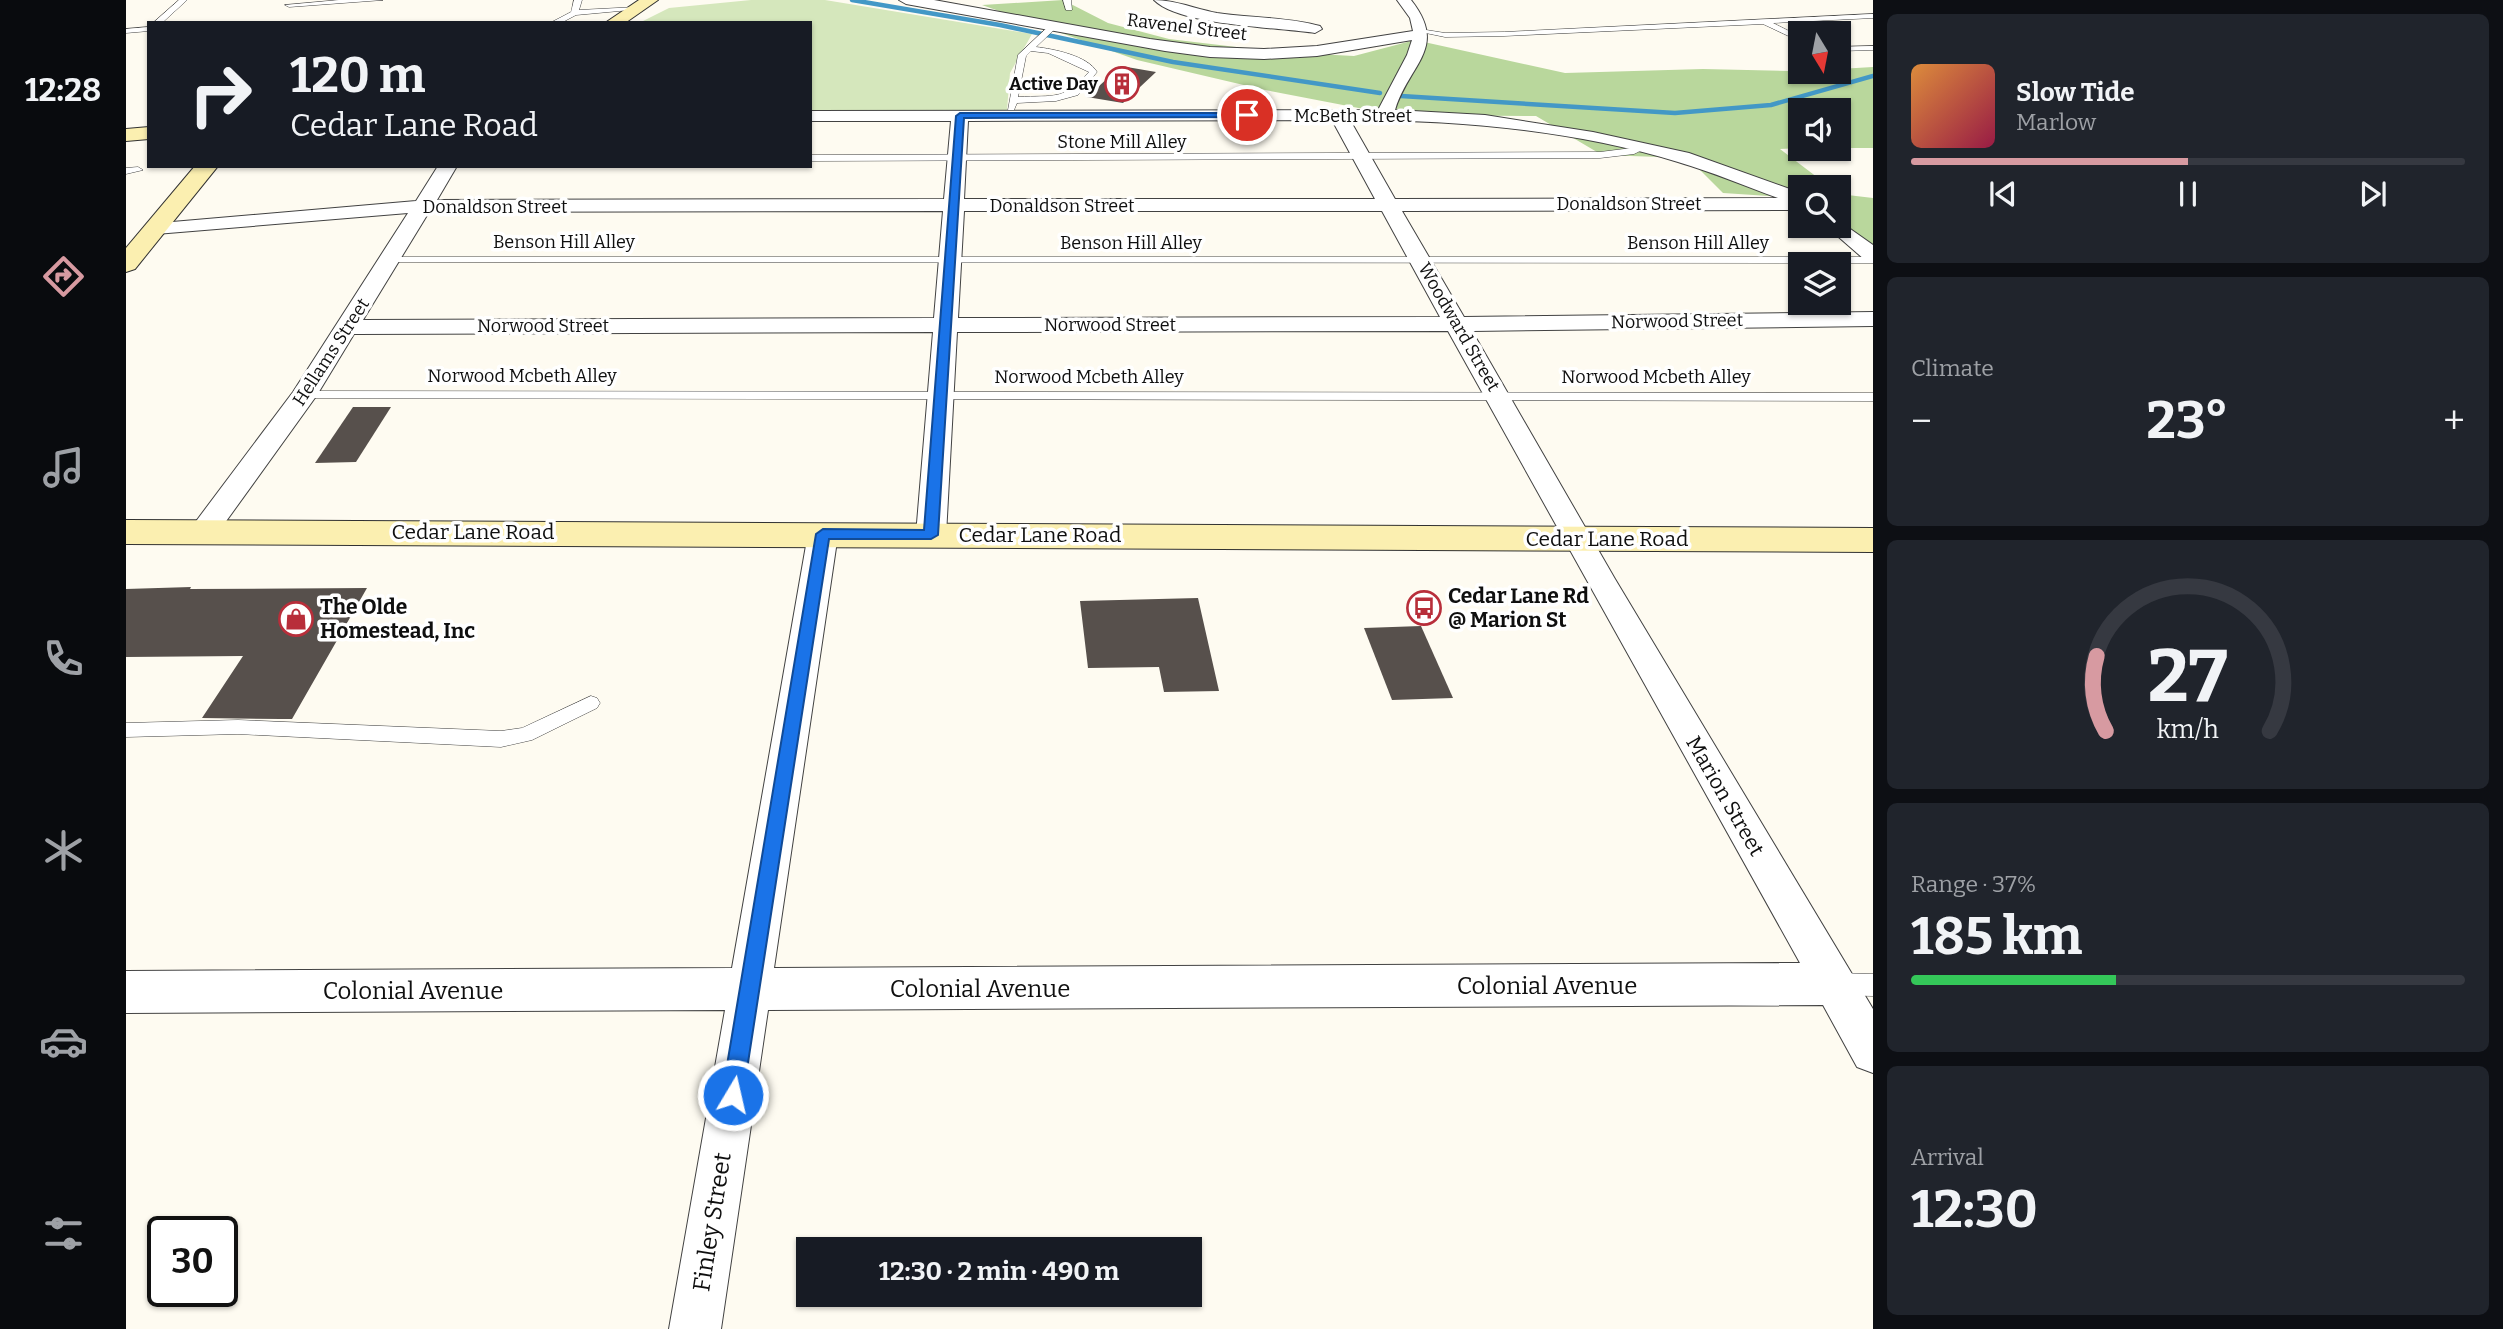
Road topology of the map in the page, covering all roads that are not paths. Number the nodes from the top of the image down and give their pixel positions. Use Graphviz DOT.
graph roads {
  1 [pos="183,0"];
  2 [pos="379,0"];
  3 [pos="578,0"];
  4 [pos="599,0"];
  5 [pos="906,0"];
  6 [pos="1161,0"];
  7 [pos="1404,0"];
  8 [pos="644,4"];
  9 [pos="289,5"];
  10 [pos="978,5"];
  11 [pos="575,12"];
  12 [pos="585,14"];
  13 [pos="1873,16"];
  14 [pos="159,21"];
  15 [pos="558,21"];
  16 [pos="596,21"];
  17 [pos="616,21"];
  18 [pos="1764,21"];
  19 [pos="1051,28"];
  20 [pos="147,29"];
  21 [pos="1315,29"];
  22 [pos="126,31"];
  23 [pos="1421,32"];
  24 [pos="1788,33"];
  25 [pos="1873,47"];
  26 [pos="1028,48"];
  27 [pos="1852,48"];
  28 [pos="1012,108"];
  29 [pos="1338,115"];
  30 [pos="1385,115"];
  31 [pos="812,116"];
  32 [pos="960,116"];
  33 [pos="147,133"];
  34 [pos="126,135"];
  35 [pos="1643,147"];
  36 [pos="1362,157"];
  37 [pos="812,158"];
  38 [pos="957,158"];
  39 [pos="205,168"];
  40 [pos="447,168"];
  41 [pos="138,170"];
  42 [pos="126,171"];
  43 [pos="1788,196"];
  44 [pos="1788,202"];
  45 [pos="1389,205"];
  46 [pos="423,206"];
  47 [pos="954,206"];
  48 [pos="156,228"];
  49 [pos="1850,238"];
  50 [pos="1873,257"];
  51 [pos="390,260"];
  52 [pos="950,261"];
  53 [pos="1421,261"];
  54 [pos="126,264"];
  55 [pos="1873,319"];
  56 [pos="1457,324"];
  57 [pos="946,326"];
  58 [pos="348,327"];
  59 [pos="304,395"];
  60 [pos="941,396"];
  61 [pos="1498,397"];
  62 [pos="1873,397"];
  63 [pos="204,531"];
  64 [pos="126,532"];
  65 [pos="823,534"];
  66 [pos="931,535"];
  67 [pos="1579,539"];
  68 [pos="1872,540"];
  69 [pos="591,703"];
  70 [pos="126,730"];
  71 [pos="1854,984"];
  72 [pos="749,991"];
  73 [pos="126,992"];
  74 [pos="1873,1051"];
  75 [pos="695,1329"];
  1 -- 14 [label="lane"];
  2 -- 9 [label="lane"];
  3 -- 11 [label="lane"];
  4 -- 11 [label="lane"];
  5 -- 10 [label="street, Ravenel Street"];
  6 -- 21 [label="street"];
  7 -- 23 [label="street"];
  8 -- 12 [label="lane"];
  8 -- 17 [label="main road"];
  10 -- 19 [label="street, Ravenel Street"];
  11 -- 12 [label="lane"];
  11 -- 15 [label="lane"];
  12 -- 16 [label="lane"];
  13 -- 18 [label="lane"];
  18 -- 23 [label="lane"];
  18 -- 24 [label="lane"];
  19 -- 23 [label="street, Ravenel Street"];
  19 -- 26 [label="lane"];
  20 -- 22 [label="lane"];
  23 -- 30 [label="street"];
  25 -- 27 [label="lane"];
  26 -- 28 [label="lane"];
  26 -- 28 [label="lane"];
  28 -- 29 [label="street, McBeth Street"];
  28 -- 32 [label="street, McBeth Street"];
  29 -- 30 [label="street, McBeth Street"];
  29 -- 36 [label="street, Woodward Street"];
  30 -- 35 [label="street, McBeth Street"];
  31 -- 32 [label="street, McBeth Street"];
  32 -- 38 [label="street"];
  33 -- 34 [label="main road"];
  35 -- 36 [label="lane, Stone Mill Alley"];
  35 -- 43 [label="street, McBeth Street"];
  36 -- 38 [label="lane, Stone Mill Alley"];
  36 -- 45 [label="street, Woodward Street"];
  37 -- 38 [label="lane, Stone Mill Alley"];
  38 -- 47 [label="street"];
  39 -- 48 [label="main road"];
  40 -- 46 [label="street, Hellams Street"];
  41 -- 42 [label="lane"];
  44 -- 45 [label="street, Donaldson Street"];
  45 -- 47 [label="street, Donaldson Street"];
  45 -- 53 [label="street, Woodward Street"];
  46 -- 47 [label="street, Donaldson Street"];
  46 -- 48 [label="street, Donaldson Street"];
  46 -- 51 [label="street, Hellams Street"];
  47 -- 52 [label="street"];
  48 -- 54 [label="main road"];
  49 -- 50 [label="street"];
  50 -- 53 [label="lane, Benson Hill Alley"];
  51 -- 52 [label="lane, Benson Hill Alley"];
  51 -- 58 [label="street, Hellams Street"];
  52 -- 53 [label="lane, Benson Hill Alley"];
  52 -- 57 [label="street"];
  53 -- 56 [label="street, Woodward Street"];
  55 -- 56 [label="street, Norwood Street"];
  56 -- 57 [label="street, Norwood Street"];
  56 -- 61 [label="street, Woodward Street"];
  57 -- 58 [label="street, Norwood Street"];
  57 -- 60 [label="street"];
  58 -- 59 [label="street, Hellams Street"];
  59 -- 60 [label="lane, Norwood Mcbeth Alley"];
  59 -- 63 [label="street, Hellams Street"];
  60 -- 61 [label="lane, Norwood Mcbeth Alley"];
  60 -- 66 [label="street"];
  61 -- 62 [label="lane, Norwood Mcbeth Alley"];
  61 -- 67 [label="street, Woodward Street"];
  63 -- 64 [label="main road, Cedar Lane Road"];
  63 -- 65 [label="main road, Cedar Lane Road"];
  65 -- 66 [label="main road, Cedar Lane Road"];
  65 -- 72 [label="street, Finley Street"];
  66 -- 67 [label="main road, Cedar Lane Road"];
  67 -- 68 [label="main road, Cedar Lane Road"];
  67 -- 71 [label="street, Marion Street"];
  69 -- 70 [label="lane"];
  71 -- 72 [label="street, Colonial Avenue"];
  71 -- 74 [label="street, Marion Street"];
  72 -- 73 [label="street, Colonial Avenue"];
  72 -- 75 [label="street, Finley Street"];
}
